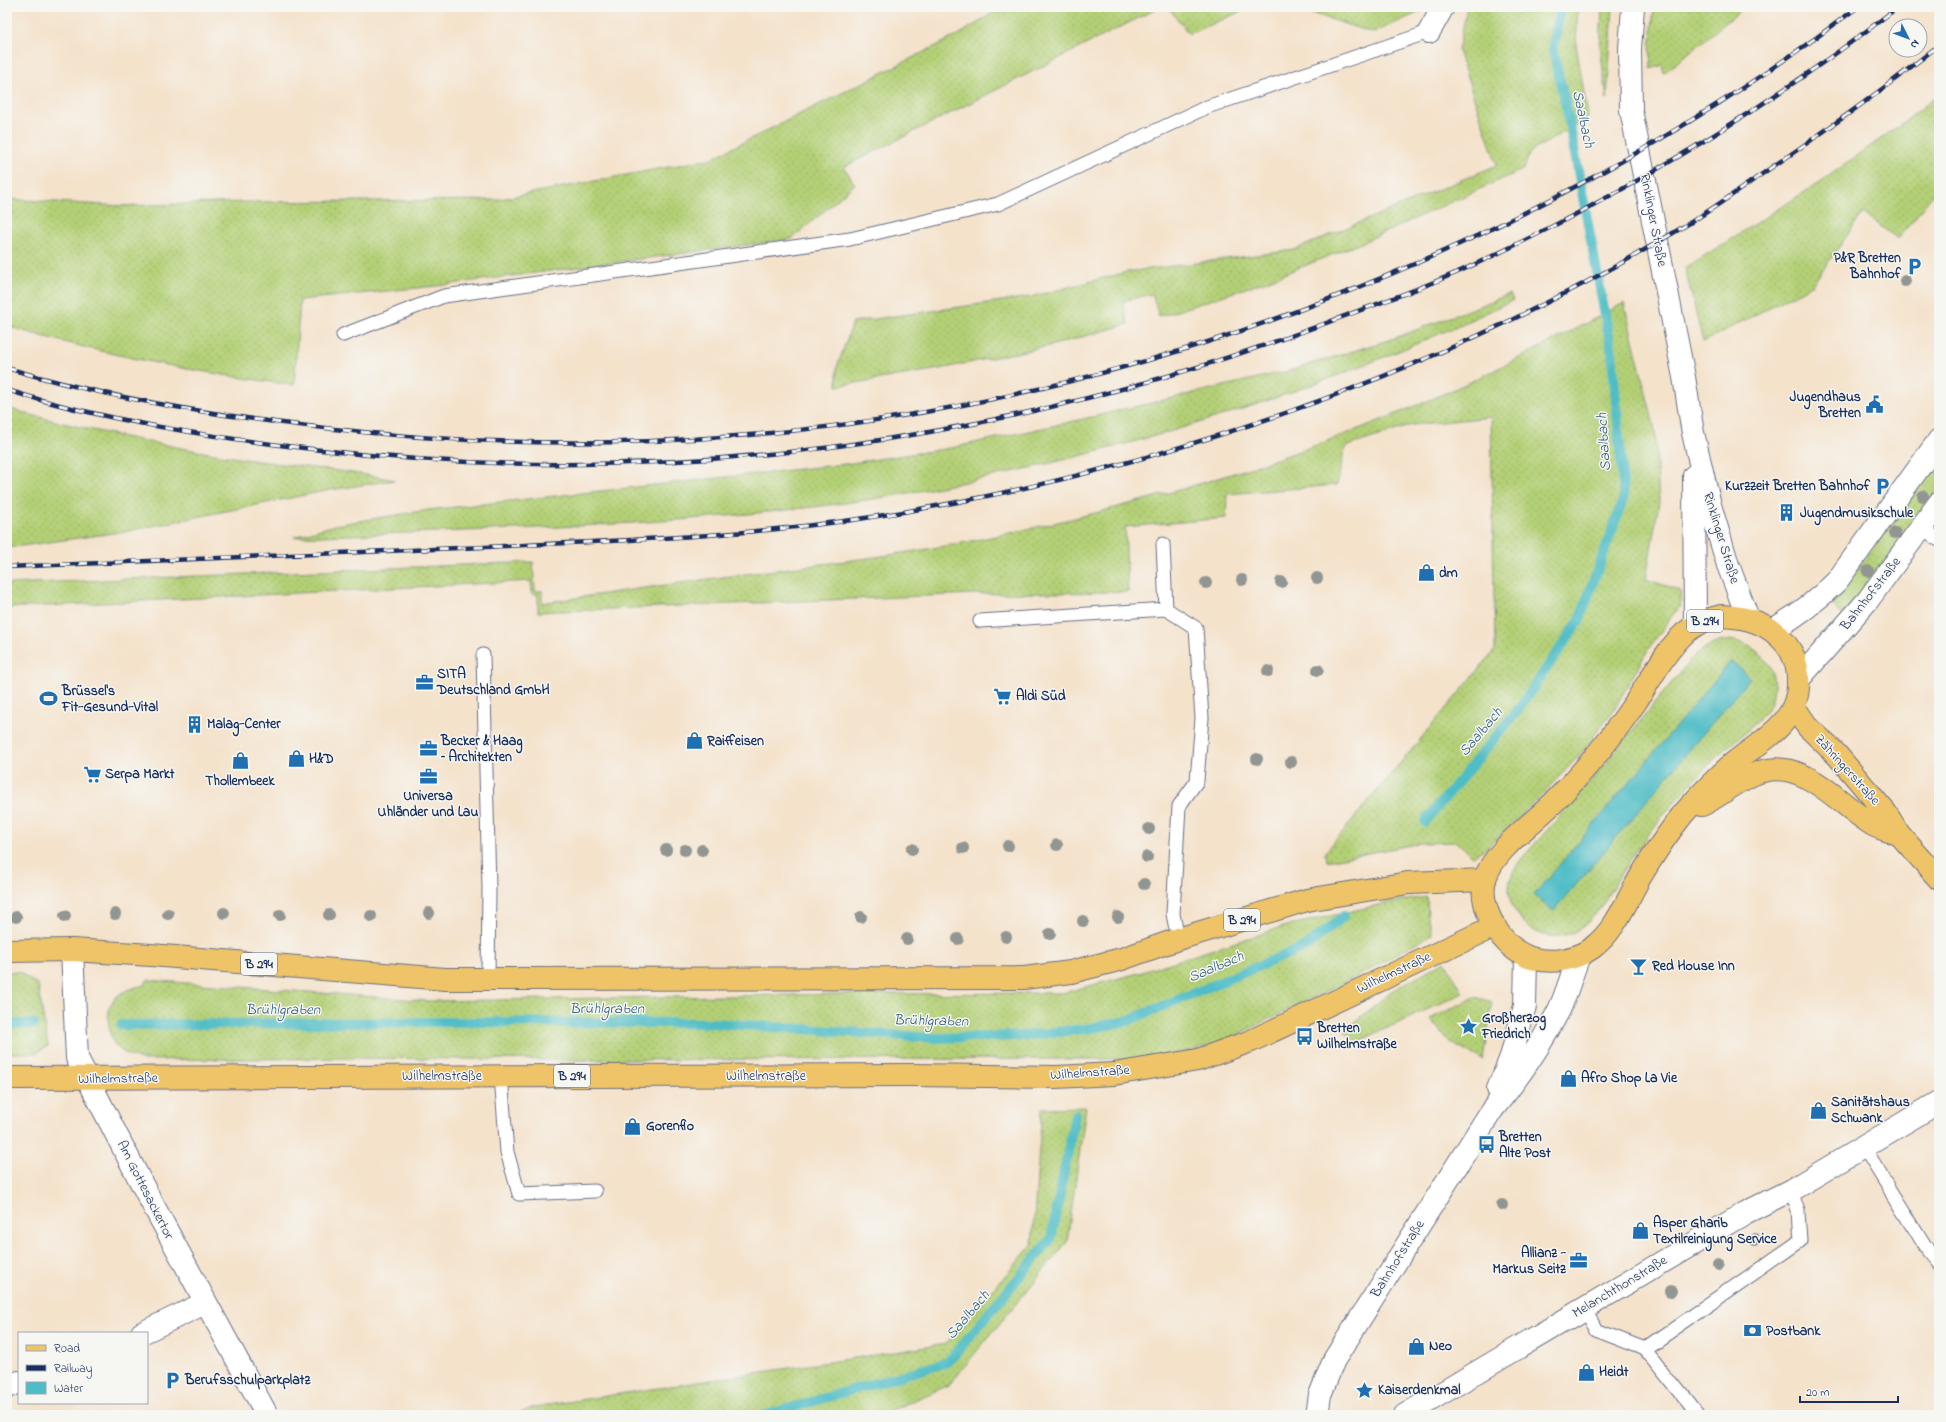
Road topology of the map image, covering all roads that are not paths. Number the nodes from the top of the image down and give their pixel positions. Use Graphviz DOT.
graph roads {
  1 [pos="1443,7"];
  2 [pos="1633,7"];
  3 [pos="1429,32"];
  4 [pos="343,334"];
  5 [pos="1693,432"];
  6 [pos="1939,440"];
  7 [pos="1939,503"];
  8 [pos="1921,527"];
  9 [pos="1939,540"];
  10 [pos="1164,544"];
  11 [pos="1166,609"];
  12 [pos="1748,618"];
  13 [pos="980,621"];
  14 [pos="1695,625"];
  15 [pos="1772,630"];
  16 [pos="483,655"];
  17 [pos="1798,680"];
  18 [pos="1794,707"];
  19 [pos="1683,815"];
  20 [pos="1899,834"];
  21 [pos="1939,879"];
  22 [pos="1485,880"];
  23 [pos="1495,926"];
  24 [pos="1178,939"];
  25 [pos="72,950"];
  26 [pos="7,951"];
  27 [pos="1579,956"];
  28 [pos="1526,957"];
  29 [pos="488,979"];
  30 [pos="501,1076"];
  31 [pos="7,1078"];
  32 [pos="88,1079"];
  33 [pos="1939,1102"];
  34 [pos="1492,1110"];
  35 [pos="1863,1146"];
  36 [pos="1791,1190"];
  37 [pos="595,1191"];
  38 [pos="1939,1264"];
  39 [pos="205,1303"];
  40 [pos="1584,1308"];
  41 [pos="144,1332"];
  42 [pos="1645,1349"];
  43 [pos="18,1382"];
  44 [pos="7,1387"];
  45 [pos="267,1415"];
  46 [pos="1317,1415"];
  47 [pos="1406,1415"];
  48 [pos="1698,1415"];
  1 -- 3 [label="street"];
  2 -- 5 [label="street, Rinklinger Straße"];
  3 -- 4 [label="lane"];
  5 -- 12 [label="street, Rinklinger Straße"];
  5 -- 14 [label="street, Rinklinger Straße"];
  6 -- 15 [label="street"];
  7 -- 8 [label="street, Bahnhofstraße"];
  8 -- 9 [label="lane"];
  8 -- 17 [label="street, Bahnhofstraße"];
  10 -- 11 [label="lane"];
  11 -- 13 [label="lane"];
  11 -- 24 [label="lane"];
  12 -- 14 [label="main road, B 294"];
  12 -- 15 [label="main road, B 294"];
  14 -- 22 [label="main road, B 294"];
  15 -- 17 [label="main road, B 294"];
  16 -- 29 [label="lane"];
  17 -- 18 [label="main road, B 294"];
  18 -- 19 [label="main road, B 294"];
  18 -- 20 [label="main road, Zähringerstraße"];
  19 -- 20 [label="main road, Zähringerstraße"];
  19 -- 27 [label="main road, B 294"];
  20 -- 21 [label="main road, Zähringerstraße"];
  22 -- 23 [label="main road, B 294"];
  22 -- 24 [label="main road, B 294"];
  23 -- 28 [label="main road, B 294"];
  23 -- 30 [label="main road, Wilhelmstraße / B 294"];
  24 -- 29 [label="main road, B 294"];
  25 -- 26 [label="main road, B 294"];
  25 -- 29 [label="main road, B 294"];
  25 -- 32 [label="street, Am Gottesackertor"];
  27 -- 28 [label="main road, B 294"];
  27 -- 34 [label="street, Bahnhofstraße"];
  28 -- 34 [label="street, Bahnhofstraße"];
  30 -- 32 [label="main road, Wilhelmstraße / B 294"];
  30 -- 37 [label="lane"];
  31 -- 32 [label="main road, Wilhelmstraße / B 294"];
  32 -- 39 [label="street, Am Gottesackertor"];
  33 -- 35 [label="street, Melanchthonstraße"];
  34 -- 46 [label="street, Bahnhofstraße"];
  35 -- 36 [label="street, Melanchthonstraße"];
  35 -- 38 [label="lane"];
  36 -- 40 [label="street, Melanchthonstraße"];
  36 -- 42 [label="lane"];
  39 -- 41 [label="street"];
  39 -- 45 [label="street, Am Gottesackertor"];
  40 -- 42 [label="lane"];
  40 -- 47 [label="street, Melanchthonstraße"];
  42 -- 48 [label="lane"];
  43 -- 44 [label="street"];
}
